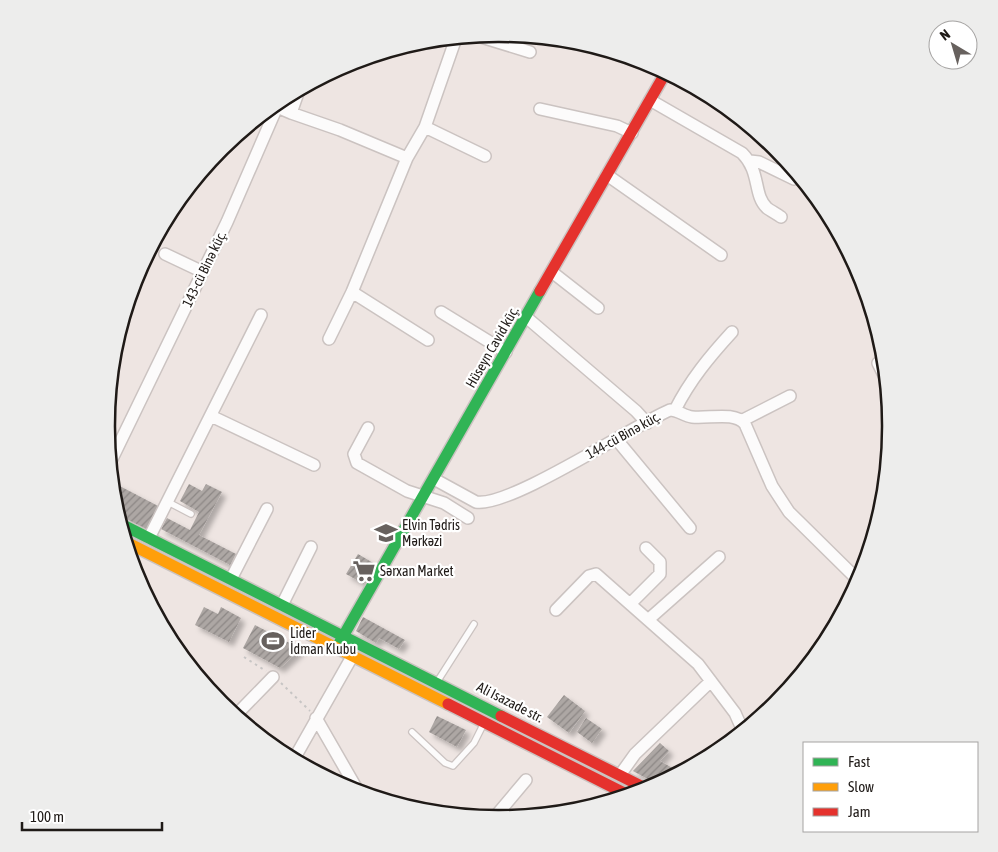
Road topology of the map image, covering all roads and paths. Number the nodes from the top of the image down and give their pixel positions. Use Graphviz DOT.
graph roads {
  1 [pos="498,42"];
  2 [pos="453,45"];
  3 [pos="530,52"];
  4 [pos="662,79"];
  5 [pos="650,100"];
  6 [pos="295,101"];
  7 [pos="540,109"];
  8 [pos="282,110"];
  9 [pos="291,113"];
  10 [pos="270,119"];
  11 [pos="425,127"];
  12 [pos="632,133"];
  13 [pos="485,156"];
  14 [pos="407,158"];
  15 [pos="750,161"];
  16 [pos="607,175"];
  17 [pos="790,177"];
  18 [pos="781,217"];
  19 [pos="165,254"];
  20 [pos="721,255"];
  21 [pos="202,272"];
  22 [pos="552,272"];
  23 [pos="352,292"];
  24 [pos="598,308"];
  25 [pos="441,312"];
  26 [pos="260,315"];
  27 [pos="526,317"];
  28 [pos="732,332"];
  29 [pos="328,339"];
  30 [pos="428,340"];
  31 [pos="506,352"];
  32 [pos="790,396"];
  33 [pos="675,410"];
  34 [pos="211,416"];
  35 [pos="742,420"];
  36 [pos="647,422"];
  37 [pos="368,428"];
  38 [pos="617,440"];
  39 [pos="116,451"];
  40 [pos="314,465"];
  41 [pos="434,479"];
  42 [pos="424,497"];
  43 [pos="168,502"];
  44 [pos="267,509"];
  45 [pos="191,514"];
  46 [pos="468,518"];
  47 [pos="690,528"];
  48 [pos="130,529"];
  49 [pos="149,538"];
  50 [pos="135,547"];
  51 [pos="310,547"];
  52 [pos="646,548"];
  53 [pos="719,557"];
  54 [pos="853,574"];
  55 [pos="231,579"];
  56 [pos="631,603"];
  57 [pos="282,605"];
  58 [pos="556,610"];
  59 [pos="649,619"];
  60 [pos="474,624"];
  61 [pos="343,635"];
  62 [pos="360,643"];
  63 [pos="337,647"];
  64 [pos="353,655"];
  65 [pos="244,656"];
  66 [pos="274,677"];
  67 [pos="711,681"];
  68 [pos="437,682"];
  69 [pos="241,710"];
  70 [pos="316,718"];
  71 [pos="485,722"];
  72 [pos="740,724"];
  73 [pos="412,732"];
  74 [pos="298,752"];
  75 [pos="620,775"];
  76 [pos="352,780"];
  77 [pos="526,780"];
  78 [pos="637,784"];
  79 [pos="618,790"];
  80 [pos="501,810"];
  1 -- 3 [label="street"];
  2 -- 11 [label="street"];
  4 -- 5 [label="main road, Hüseyn Cavid küç."];
  5 -- 12 [label="main road, Hüseyn Cavid küç."];
  5 -- 15 [label="street"];
  6 -- 9 [label="street"];
  7 -- 12 [label="street"];
  8 -- 9 [label="street, 143-cü Binə küç."];
  9 -- 14 [label="street, 143-cü Binə küç."];
  10 -- 21 [label="street, 143-cü Binə küç."];
  11 -- 13 [label="street"];
  11 -- 14 [label="street"];
  12 -- 16 [label="main road, Hüseyn Cavid küç."];
  14 -- 23 [label="street"];
  15 -- 17 [label="street"];
  15 -- 18 [label="street"];
  16 -- 20 [label="street"];
  16 -- 22 [label="main road, Hüseyn Cavid küç."];
  19 -- 21 [label="street"];
  21 -- 39 [label="street, 143-cü Binə küç."];
  22 -- 24 [label="street"];
  22 -- 27 [label="main road, Hüseyn Cavid küç."];
  23 -- 29 [label="street"];
  23 -- 30 [label="street"];
  25 -- 31 [label="street"];
  26 -- 34 [label="street"];
  27 -- 31 [label="main road, Hüseyn Cavid küç."];
  27 -- 36 [label="street"];
  28 -- 33 [label="street"];
  31 -- 41 [label="main road, Hüseyn Cavid küç."];
  32 -- 35 [label="street"];
  33 -- 35 [label="street, 144-cü Binə küç."];
  33 -- 36 [label="street, 144-cü Binə küç."];
  34 -- 40 [label="street"];
  34 -- 43 [label="street"];
  35 -- 54 [label="street"];
  36 -- 38 [label="street, 144-cü Binə küç."];
  37 -- 42 [label="street"];
  38 -- 41 [label="street, 144-cü Binə küç."];
  38 -- 47 [label="street"];
  41 -- 42 [label="main road, Hüseyn Cavid küç."];
  42 -- 46 [label="street"];
  42 -- 61 [label="main road, Hüseyn Cavid küç."];
  43 -- 45 [label="lane"];
  43 -- 49 [label="street"];
  44 -- 55 [label="street"];
  48 -- 49 [label="main road"];
  49 -- 55 [label="main road"];
  50 -- 63 [label="main road"];
  51 -- 57 [label="street"];
  52 -- 56 [label="street"];
  53 -- 59 [label="street"];
  55 -- 57 [label="main road"];
  56 -- 58 [label="street"];
  56 -- 59 [label="street"];
  57 -- 61 [label="main road"];
  59 -- 67 [label="street"];
  60 -- 68 [label="lane"];
  61 -- 62 [label="main road, Ali Isazade str."];
  61 -- 63 [label="main road, Hüseyn Cavid küç."];
  62 -- 64 [label="main road"];
  62 -- 68 [label="main road, Ali Isazade str."];
  63 -- 64 [label="main road, Ali Isazade str."];
  64 -- 70 [label="street"];
  64 -- 71 [label="main road, Ali Isazade str."];
  65 -- 66 [label="path"];
  66 -- 69 [label="street"];
  66 -- 70 [label="path"];
  67 -- 72 [label="street"];
  67 -- 75 [label="street"];
  68 -- 75 [label="main road, Ali Isazade str."];
  70 -- 74 [label="street"];
  70 -- 76 [label="street"];
  71 -- 73 [label="lane"];
  71 -- 79 [label="main road, Ali Isazade str."];
  75 -- 78 [label="main road, Ali Isazade str."];
  77 -- 80 [label="street"];
}
